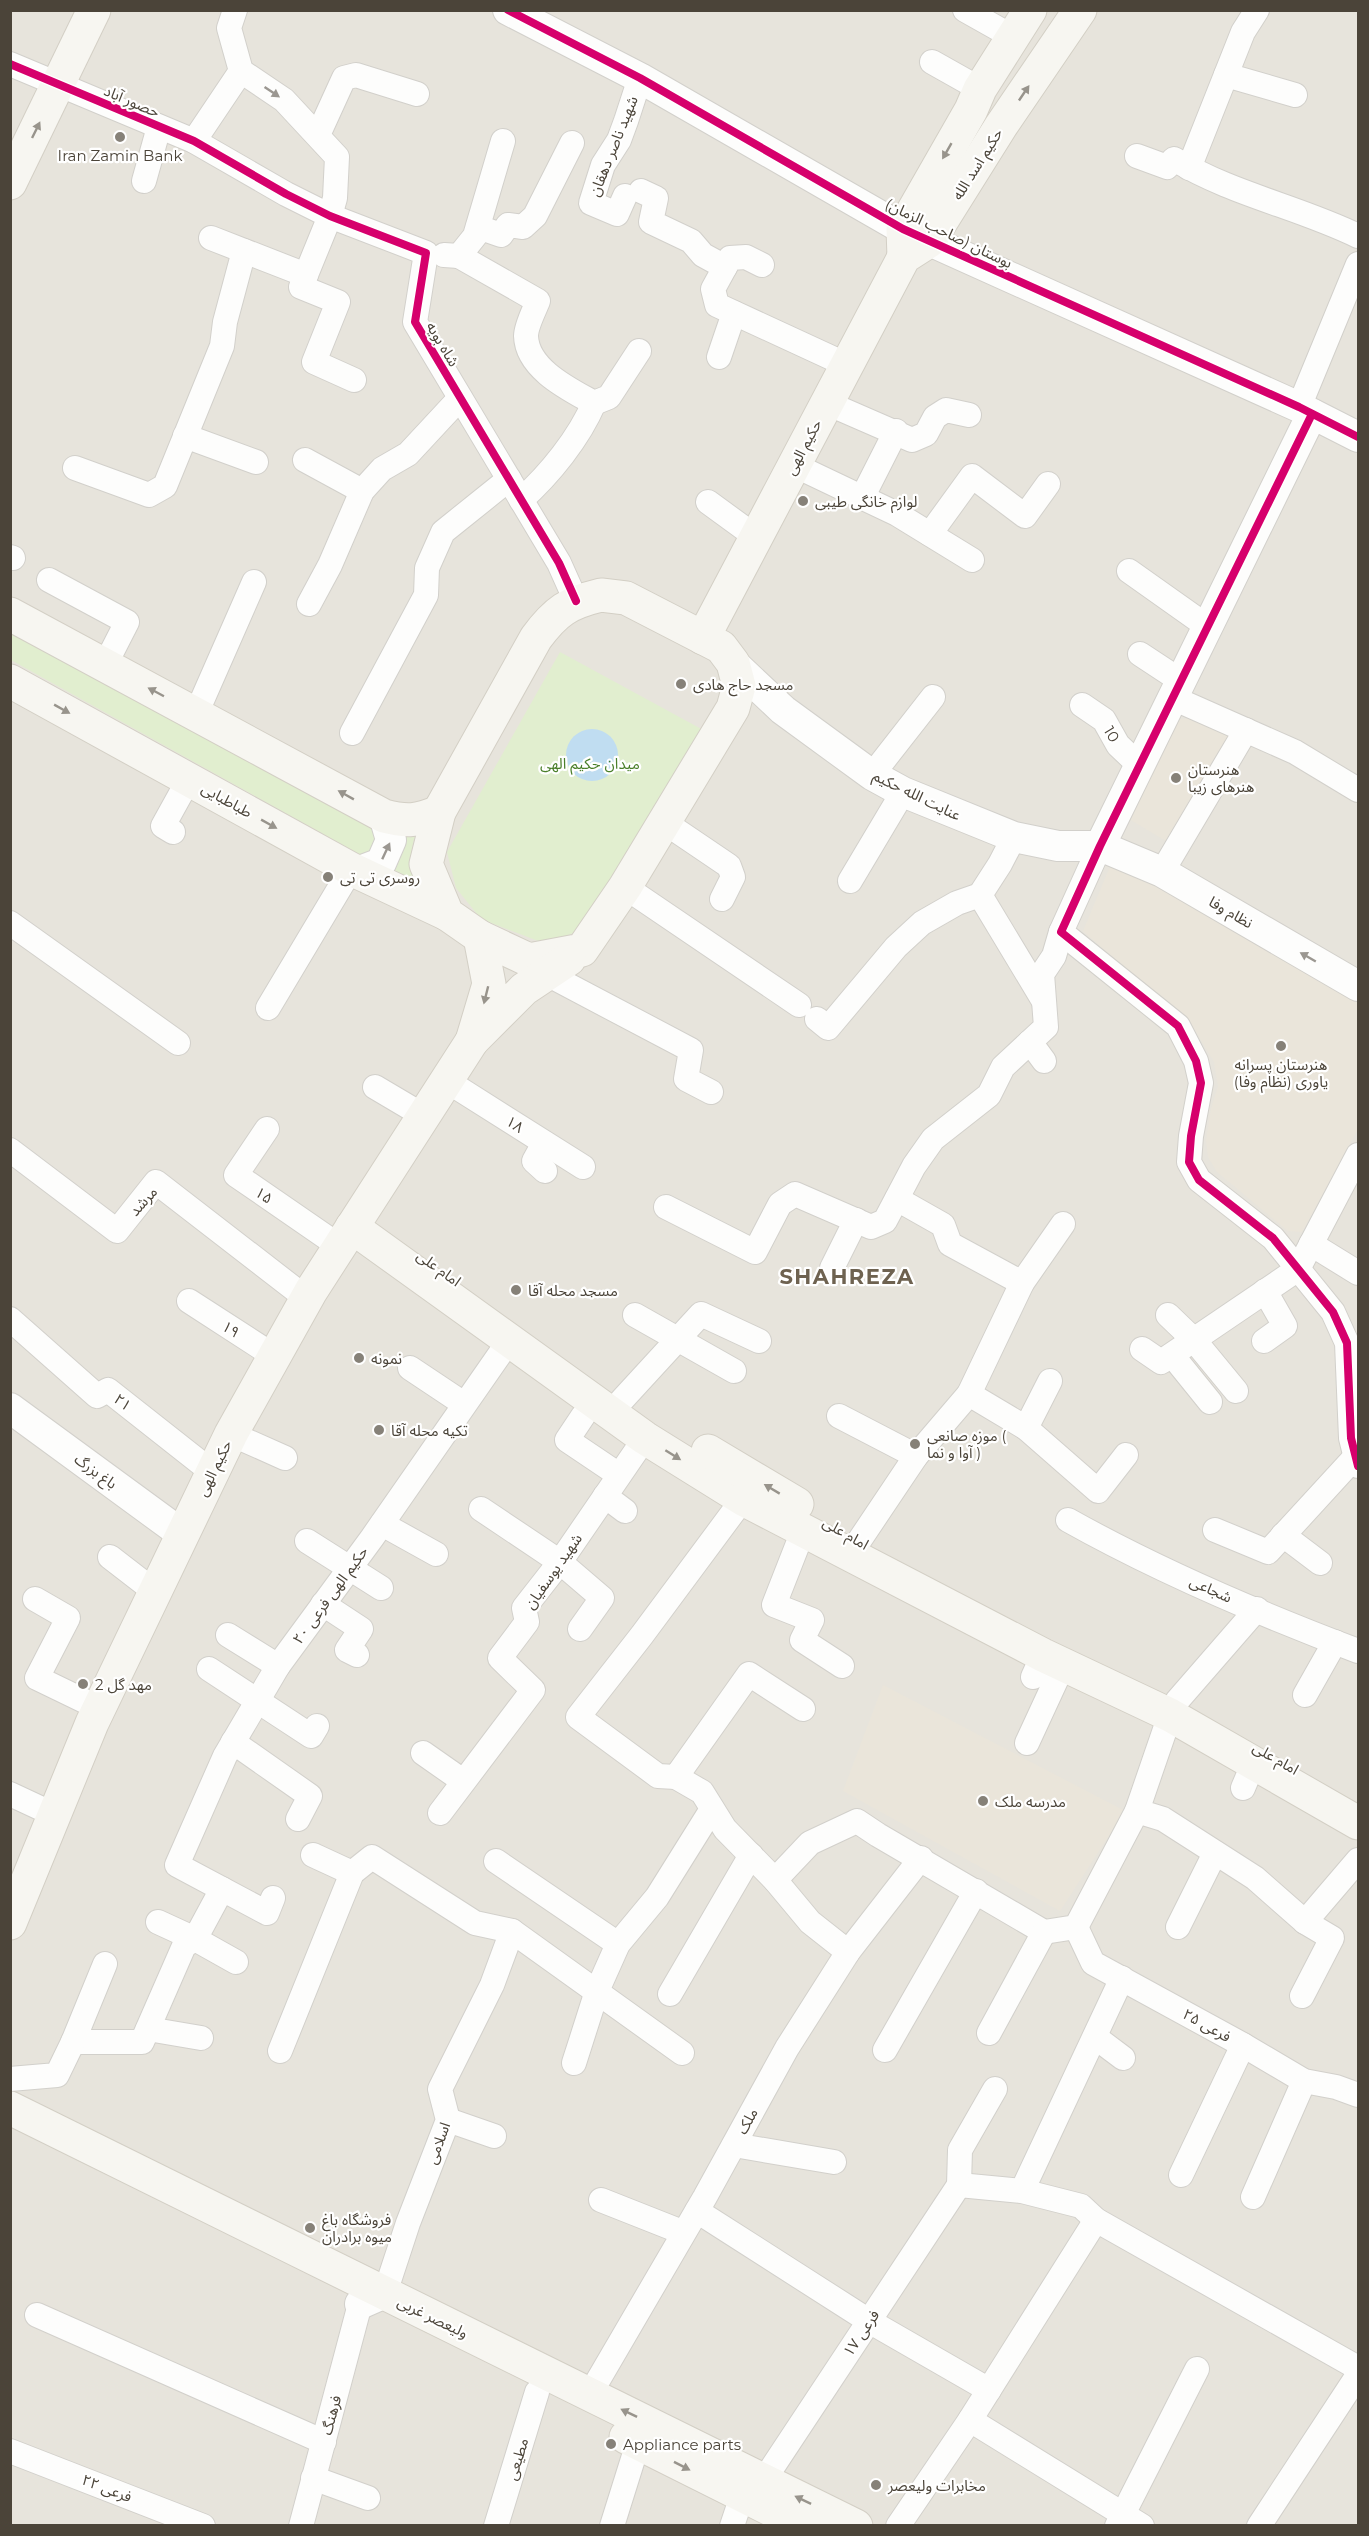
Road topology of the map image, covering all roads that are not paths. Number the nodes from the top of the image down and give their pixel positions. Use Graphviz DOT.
graph roads {
  1 [pos="94,10"];
  2 [pos="235,10"];
  3 [pos="508,10"];
  4 [pos="965,10"];
  5 [pos="1080,10"];
  6 [pos="1257,10"];
  7 [pos="1021,24"];
  8 [pos="932,62"];
  9 [pos="10,64"];
  10 [pos="241,71"];
  11 [pos="1226,75"];
  12 [pos="640,78"];
  13 [pos="59,85"];
  14 [pos="417,94"];
  15 [pos="1295,95"];
  16 [pos="976,99"];
  17 [pos="1001,126"];
  18 [pos="159,127"];
  19 [pos="318,135"];
  20 [pos="194,141"];
  21 [pos="503,141"];
  22 [pos="572,143"];
  23 [pos="1137,156"];
  24 [pos="1189,168"];
  25 [pos="144,181"];
  26 [pos="10,183"];
  27 [pos="330,216"];
  28 [pos="478,227"];
  29 [pos="1359,236"];
  30 [pos="211,238"];
  31 [pos="912,242"];
  32 [pos="244,251"];
  33 [pos="426,253"];
  34 [pos="459,256"];
  35 [pos="1359,264"];
  36 [pos="762,266"];
  37 [pos="725,267"];
  38 [pos="306,276"];
  39 [pos="734,313"];
  40 [pos="639,351"];
  41 [pos="719,357"];
  42 [pos="847,365"];
  43 [pos="354,380"];
  44 [pos="460,398"];
  45 [pos="594,403"];
  46 [pos="827,403"];
  47 [pos="1306,411"];
  48 [pos="969,414"];
  49 [pos="896,431"];
  50 [pos="185,436"];
  51 [pos="1359,437"];
  52 [pos="305,460"];
  53 [pos="256,462"];
  54 [pos="794,465"];
  55 [pos="75,468"];
  56 [pos="509,479"];
  57 [pos="1048,484"];
  58 [pos="362,491"];
  59 [pos="862,498"];
  60 [pos="521,500"];
  61 [pos="708,502"];
  62 [pos="930,534"];
  63 [pos="756,537"];
  64 [pos="972,560"];
  65 [pos="1129,571"];
  66 [pos="49,580"];
  67 [pos="254,582"];
  68 [pos="576,601"];
  69 [pos="309,604"];
  70 [pos="10,614"];
  71 [pos="1208,627"];
  72 [pos="703,638"];
  73 [pos="1140,654"];
  74 [pos="733,663"];
  75 [pos="105,665"];
  76 [pos="10,681"];
  77 [pos="1177,690"];
  78 [pos="933,697"];
  79 [pos="1082,705"];
  80 [pos="196,714"];
  81 [pos="1246,730"];
  82 [pos="352,734"];
  83 [pos="1140,766"];
  84 [pos="872,775"];
  85 [pos="189,780"];
  86 [pos="1359,789"];
  87 [pos="903,792"];
  88 [pos="439,812"];
  89 [pos="384,816"];
  90 [pos="664,822"];
  91 [pos="173,832"];
  92 [pos="1014,837"];
  93 [pos="1100,846"];
  94 [pos="354,870"];
  95 [pos="1162,872"];
  96 [pos="850,880"];
  97 [pos="625,887"];
  98 [pos="980,895"];
  99 [pos="722,899"];
  100 [pos="447,914"];
  101 [pos="10,923"];
  102 [pos="1061,932"];
  103 [pos="480,937"];
  104 [pos="582,950"];
  105 [pos="547,974"];
  106 [pos="1359,986"];
  107 [pos="1044,1001"];
  108 [pos="268,1008"];
  109 [pos="472,1041"];
  110 [pos="178,1043"];
  111 [pos="447,1081"];
  112 [pos="375,1087"];
  113 [pos="711,1092"];
  114 [pos="423,1116"];
  115 [pos="267,1128"];
  116 [pos="544,1143"];
  117 [pos="10,1150"];
  118 [pos="1359,1155"];
  119 [pos="583,1167"];
  120 [pos="545,1171"];
  121 [pos="897,1199"];
  122 [pos="666,1207"];
  123 [pos="856,1220"];
  124 [pos="1063,1224"];
  125 [pos="351,1228"];
  126 [pos="1311,1244"];
  127 [pos="832,1268"];
  128 [pos="1298,1269"];
  129 [pos="1359,1273"];
  130 [pos="1022,1283"];
  131 [pos="1265,1291"];
  132 [pos="306,1298"];
  133 [pos="189,1302"];
  134 [pos="635,1315"];
  135 [pos="1168,1315"];
  136 [pos="10,1319"];
  137 [pos="1349,1328"];
  138 [pos="676,1340"];
  139 [pos="1194,1340"];
  140 [pos="509,1341"];
  141 [pos="759,1341"];
  142 [pos="1264,1341"];
  143 [pos="1142,1349"];
  144 [pos="1172,1355"];
  145 [pos="274,1356"];
  146 [pos="410,1368"];
  147 [pos="734,1371"];
  148 [pos="1050,1381"];
  149 [pos="1236,1391"];
  150 [pos="969,1394"];
  151 [pos="622,1400"];
  152 [pos="1210,1402"];
  153 [pos="464,1404"];
  154 [pos="10,1408"];
  155 [pos="583,1416"];
  156 [pos="839,1416"];
  157 [pos="1026,1428"];
  158 [pos="231,1434"];
  159 [pos="645,1438"];
  160 [pos="1126,1455"];
  161 [pos="916,1456"];
  162 [pos="285,1458"];
  163 [pos="1357,1461"];
  164 [pos="212,1472"];
  165 [pos="619,1475"];
  166 [pos="605,1496"];
  167 [pos="743,1499"];
  168 [pos="481,1509"];
  169 [pos="625,1511"];
  170 [pos="1068,1520"];
  171 [pos="382,1524"];
  172 [pos="1215,1530"];
  173 [pos="803,1531"];
  174 [pos="182,1534"];
  175 [pos="1283,1535"];
  176 [pos="307,1541"];
  177 [pos="859,1541"];
  178 [pos="436,1554"];
  179 [pos="110,1557"];
  180 [pos="560,1563"];
  181 [pos="1320,1563"];
  182 [pos="350,1568"];
  183 [pos="381,1588"];
  184 [pos="154,1592"];
  185 [pos="35,1599"];
  186 [pos="323,1604"];
  187 [pos="1257,1610"];
  188 [pos="580,1629"];
  189 [pos="228,1635"];
  190 [pos="1335,1642"];
  191 [pos="1359,1651"];
  192 [pos="357,1655"];
  193 [pos="1047,1665"];
  194 [pos="278,1666"];
  195 [pos="842,1666"];
  196 [pos="209,1669"];
  197 [pos="1305,1695"];
  198 [pos="258,1700"];
  199 [pos="99,1708"];
  200 [pos="1174,1708"];
  201 [pos="803,1709"];
  202 [pos="317,1726"];
  203 [pos="233,1742"];
  204 [pos="1027,1743"];
  205 [pos="423,1753"];
  206 [pos="676,1777"];
  207 [pos="464,1781"];
  208 [pos="10,1794"];
  209 [pos="1359,1806"];
  210 [pos="712,1809"];
  211 [pos="1137,1811"];
  212 [pos="440,1813"];
  213 [pos="55,1815"];
  214 [pos="298,1819"];
  215 [pos="1359,1823"];
  216 [pos="1215,1853"];
  217 [pos="313,1855"];
  218 [pos="750,1855"];
  219 [pos="921,1858"];
  220 [pos="1359,1860"];
  221 [pos="496,1861"];
  222 [pos="352,1873"];
  223 [pos="775,1880"];
  224 [pos="222,1889"];
  225 [pos="976,1891"];
  226 [pos="273,1898"];
  227 [pos="158,1922"];
  228 [pos="1305,1922"];
  229 [pos="10,1923"];
  230 [pos="1076,1927"];
  231 [pos="1178,1927"];
  232 [pos="512,1931"];
  233 [pos="1044,1932"];
  234 [pos="195,1939"];
  235 [pos="618,1944"];
  236 [pos="848,1952"];
  237 [pos="236,1962"];
  238 [pos="105,1964"];
  239 [pos="1122,1978"];
  240 [pos="597,1991"];
  241 [pos="670,1994"];
  242 [pos="1302,1996"];
  243 [pos="148,2029"];
  244 [pos="989,2033"];
  245 [pos="1095,2037"];
  246 [pos="201,2038"];
  247 [pos="73,2042"];
  248 [pos="1243,2045"];
  249 [pos="885,2050"];
  250 [pos="280,2051"];
  251 [pos="682,2052"];
  252 [pos="1123,2058"];
  253 [pos="574,2063"];
  254 [pos="10,2079"];
  255 [pos="1304,2081"];
  256 [pos="995,2089"];
  257 [pos="1359,2095"];
  258 [pos="10,2108"];
  259 [pos="448,2120"];
  260 [pos="10,2129"];
  261 [pos="494,2136"];
  262 [pos="734,2145"];
  263 [pos="834,2162"];
  264 [pos="1181,2175"];
  265 [pos="959,2185"];
  266 [pos="1022,2191"];
  267 [pos="1253,2197"];
  268 [pos="601,2200"];
  269 [pos="696,2211"];
  270 [pos="1096,2220"];
  271 [pos="682,2232"];
  272 [pos="373,2298"];
  273 [pos="38,2315"];
  274 [pos="869,2321"];
  275 [pos="1359,2368"];
  276 [pos="1197,2369"];
  277 [pos="1359,2375"];
  278 [pos="989,2390"];
  279 [pos="537,2392"];
  280 [pos="590,2394"];
  281 [pos="970,2420"];
  282 [pos="324,2442"];
  283 [pos="638,2443"];
  284 [pos="10,2451"];
  285 [pos="313,2478"];
  286 [pos="368,2498"];
  287 [pos="746,2500"];
  288 [pos="1127,2522"];
  289 [pos="203,2526"];
  290 [pos="301,2526"];
  291 [pos="496,2526"];
  292 [pos="612,2526"];
  293 [pos="804,2526"];
  294 [pos="856,2526"];
  295 [pos="898,2526"];
  296 [pos="1259,2526"];
  1 -- 13 [label="main road"];
  2 -- 10 [label="street"];
  3 -- 12 [label="street, بوستان (صاحب الزمان)"];
  4 -- 7 [label="street"];
  17 -- 5 [label="main road, حکیم اسد الله, one-way"];
  6 -- 11 [label="street"];
  7 -- 16 [label="main road, حکیم اسد الله"];
  8 -- 16 [label="street"];
  9 -- 13 [label="street, حصور آباد"];
  10 -- 19 [label="street, one-way"];
  10 -- 20 [label="street"];
  11 -- 15 [label="street"];
  11 -- 24 [label="street"];
  12 -- 31 [label="street, بوستان (صاحب الزمان)"];
  12 -- 37 [label="street, شهید ناصر دهقان"];
  13 -- 18 [label="street, حصور آباد"];
  26 -- 13 [label="main road, one-way"];
  14 -- 19 [label="street"];
  16 -- 17 [label="main road"];
  16 -- 31 [label="main road, حکیم اسد الله, one-way"];
  17 -- 31 [label="main road, حکیم اسد الله"];
  18 -- 20 [label="street, حصور آباد"];
  18 -- 25 [label="street"];
  19 -- 27 [label="street"];
  20 -- 27 [label="street"];
  21 -- 28 [label="street"];
  22 -- 28 [label="street"];
  23 -- 24 [label="street"];
  24 -- 29 [label="street"];
  27 -- 33 [label="street"];
  27 -- 38 [label="street"];
  28 -- 34 [label="street"];
  30 -- 32 [label="street"];
  31 -- 42 [label="main road, حکیم الهی"];
  31 -- 47 [label="street, بوستان (صاحب الزمان)"];
  32 -- 38 [label="street"];
  32 -- 50 [label="street"];
  33 -- 34 [label="street"];
  33 -- 44 [label="street, شاه بویه"];
  34 -- 45 [label="street"];
  35 -- 47 [label="street"];
  36 -- 37 [label="street"];
  37 -- 39 [label="street"];
  38 -- 43 [label="street"];
  39 -- 41 [label="street"];
  39 -- 42 [label="street"];
  40 -- 45 [label="street"];
  42 -- 46 [label="main road, حکیم الهی"];
  44 -- 56 [label="street, شاه بویه"];
  44 -- 58 [label="street"];
  45 -- 60 [label="street"];
  46 -- 49 [label="street"];
  46 -- 54 [label="main road, حکیم الهی"];
  47 -- 51 [label="street, بوستان (صاحب الزمان)"];
  47 -- 71 [label="street"];
  48 -- 49 [label="street"];
  49 -- 59 [label="street"];
  50 -- 53 [label="street"];
  50 -- 55 [label="street"];
  52 -- 58 [label="street"];
  54 -- 59 [label="street"];
  54 -- 63 [label="main road, حکیم الهی"];
  56 -- 60 [label="street, شاه بویه"];
  56 -- 82 [label="street"];
  57 -- 62 [label="street"];
  58 -- 69 [label="street"];
  59 -- 62 [label="street"];
  60 -- 68 [label="street, شاه بویه"];
  61 -- 63 [label="street"];
  62 -- 64 [label="street"];
  63 -- 72 [label="main road, حکیم الهی"];
  65 -- 71 [label="street"];
  66 -- 75 [label="street"];
  67 -- 80 [label="street"];
  68 -- 72 [label="main road"];
  68 -- 88 [label="main road"];
  70 -- 75 [label="main road"];
  71 -- 77 [label="street"];
  72 -- 74 [label="main road"];
  73 -- 77 [label="street"];
  74 -- 84 [label="street, عنایت الله حکیم"];
  74 -- 90 [label="main road"];
  80 -- 75 [label="main road, one-way"];
  76 -- 85 [label="main road, طباطبایی, one-way"];
  77 -- 81 [label="street"];
  77 -- 83 [label="street"];
  78 -- 84 [label="street"];
  79 -- 83 [label="street, 10"];
  89 -- 80 [label="main road, one-way"];
  81 -- 86 [label="street"];
  81 -- 95 [label="street"];
  83 -- 93 [label="street"];
  84 -- 87 [label="street, عنایت الله حکیم"];
  85 -- 91 [label="street"];
  85 -- 94 [label="main road, طباطبایی, one-way"];
  87 -- 92 [label="street, عنایت الله حکیم"];
  87 -- 96 [label="street"];
  88 -- 89 [label="main road"];
  88 -- 100 [label="main road"];
  94 -- 89 [label="street, one-way"];
  90 -- 97 [label="main road"];
  90 -- 99 [label="street"];
  92 -- 93 [label="street, عنایت الله حکیم"];
  92 -- 98 [label="street"];
  93 -- 95 [label="street, نظام وفا"];
  93 -- 102 [label="street"];
  94 -- 100 [label="main road, طباطبایی"];
  94 -- 108 [label="street"];
  106 -- 95 [label="street, نظام وفا, one-way"];
  97 -- 98 [label="street"];
  97 -- 104 [label="main road"];
  98 -- 107 [label="street"];
  100 -- 103 [label="main road"];
  101 -- 110 [label="street"];
  102 -- 107 [label="street"];
  102 -- 128 [label="street"];
  103 -- 104 [label="main road"];
  103 -- 109 [label="main road, one-way"];
  104 -- 105 [label="main road"];
  105 -- 109 [label="main road"];
  105 -- 113 [label="street"];
  107 -- 121 [label="street"];
  109 -- 111 [label="main road, حکیم الهی"];
  111 -- 114 [label="main road, حکیم الهی"];
  111 -- 116 [label="street, ۱۸"];
  112 -- 114 [label="street"];
  114 -- 125 [label="main road, حکیم الهی"];
  115 -- 125 [label="street, ۱۵"];
  116 -- 119 [label="street, ۱۸"];
  116 -- 120 [label="street"];
  117 -- 132 [label="street, مرشد"];
  118 -- 126 [label="street"];
  121 -- 123 [label="street"];
  121 -- 130 [label="street"];
  122 -- 123 [label="street"];
  123 -- 127 [label="street"];
  124 -- 130 [label="street"];
  125 -- 132 [label="main road, حکیم الهی"];
  125 -- 140 [label="main road"];
  125 -- 151 [label="main road, امام علی"];
  126 -- 128 [label="street"];
  126 -- 129 [label="street"];
  128 -- 131 [label="street"];
  128 -- 137 [label="street"];
  130 -- 150 [label="street"];
  131 -- 139 [label="street"];
  131 -- 142 [label="street"];
  132 -- 145 [label="main road, حکیم الهی"];
  133 -- 145 [label="street, ۱۹"];
  134 -- 138 [label="street"];
  135 -- 139 [label="street"];
  136 -- 164 [label="street, ۲۱"];
  137 -- 163 [label="street"];
  138 -- 141 [label="street"];
  138 -- 147 [label="street"];
  138 -- 151 [label="street"];
  139 -- 144 [label="street"];
  139 -- 149 [label="street"];
  140 -- 153 [label="street, حکیم الهی فرعی ۲۰"];
  140 -- 159 [label="main road"];
  143 -- 144 [label="street"];
  144 -- 152 [label="street"];
  145 -- 158 [label="main road, حکیم الهی"];
  146 -- 153 [label="street"];
  148 -- 157 [label="street"];
  150 -- 157 [label="street"];
  150 -- 161 [label="street"];
  177 -- 151 [label="main road, امام علی, one-way"];
  153 -- 171 [label="street, حکیم الهی فرعی ۲۰"];
  154 -- 174 [label="street, باغ بزرگ"];
  155 -- 165 [label="street"];
  156 -- 161 [label="street"];
  157 -- 160 [label="street"];
  158 -- 162 [label="street"];
  158 -- 164 [label="main road, حکیم الهی"];
  159 -- 165 [label="street, شهید یوسفیان"];
  159 -- 167 [label="main road, one-way"];
  161 -- 177 [label="street"];
  163 -- 175 [label="street"];
  164 -- 174 [label="main road, حکیم الهی"];
  165 -- 166 [label="street, شهید یوسفیان"];
  166 -- 169 [label="street"];
  166 -- 180 [label="street, شهید یوسفیان"];
  167 -- 173 [label="main road"];
  167 -- 206 [label="street"];
  168 -- 180 [label="street"];
  170 -- 187 [label="street, شجاعی"];
  171 -- 178 [label="street"];
  171 -- 182 [label="street, حکیم الهی فرعی ۲۰"];
  172 -- 175 [label="street"];
  173 -- 193 [label="main road"];
  173 -- 195 [label="street"];
  174 -- 184 [label="main road, حکیم الهی"];
  175 -- 181 [label="street"];
  176 -- 182 [label="street"];
  177 -- 200 [label="main road, امام علی"];
  179 -- 184 [label="street"];
  180 -- 188 [label="street"];
  180 -- 207 [label="street, شهید یوسفیان"];
  182 -- 183 [label="street"];
  182 -- 186 [label="street, حکیم الهی فرعی ۲۰"];
  184 -- 199 [label="main road, حکیم الهی"];
  185 -- 199 [label="street"];
  186 -- 192 [label="street"];
  186 -- 194 [label="street, حکیم الهی فرعی ۲۰"];
  187 -- 190 [label="street, شجاعی"];
  187 -- 200 [label="street"];
  189 -- 194 [label="street"];
  190 -- 191 [label="street, شجاعی"];
  190 -- 197 [label="street"];
  193 -- 200 [label="main road"];
  193 -- 204 [label="street"];
  194 -- 198 [label="street, حکیم الهی فرعی ۲۰"];
  196 -- 198 [label="street"];
  198 -- 202 [label="street"];
  198 -- 203 [label="street, حکیم الهی فرعی ۲۰"];
  199 -- 213 [label="main road, حکیم الهی"];
  200 -- 209 [label="main road, امام علی"];
  200 -- 211 [label="street"];
  200 -- 215 [label="main road"];
  201 -- 206 [label="street"];
  203 -- 214 [label="street"];
  203 -- 224 [label="street, حکیم الهی فرعی ۲۰"];
  205 -- 207 [label="street"];
  206 -- 210 [label="street"];
  207 -- 212 [label="street, شهید یوسفیان"];
  208 -- 213 [label="street"];
  210 -- 218 [label="street"];
  210 -- 235 [label="street"];
  211 -- 216 [label="street"];
  211 -- 230 [label="street"];
  213 -- 229 [label="main road, حکیم الهی"];
  216 -- 228 [label="street"];
  216 -- 231 [label="street"];
  217 -- 222 [label="street"];
  218 -- 223 [label="street"];
  218 -- 241 [label="street"];
  219 -- 223 [label="street"];
  219 -- 225 [label="street"];
  219 -- 236 [label="street, ملک"];
  220 -- 228 [label="street"];
  221 -- 235 [label="street"];
  222 -- 232 [label="street"];
  222 -- 250 [label="street"];
  223 -- 236 [label="street"];
  224 -- 226 [label="street"];
  224 -- 234 [label="street"];
  225 -- 233 [label="street"];
  225 -- 249 [label="street"];
  227 -- 234 [label="street"];
  228 -- 242 [label="street"];
  230 -- 233 [label="street"];
  230 -- 239 [label="street, فرعی ۲۵"];
  232 -- 240 [label="street"];
  232 -- 259 [label="street, اسلامی"];
  233 -- 244 [label="street"];
  234 -- 237 [label="street"];
  234 -- 243 [label="street"];
  235 -- 240 [label="street"];
  236 -- 262 [label="street, ملک"];
  238 -- 247 [label="street"];
  239 -- 245 [label="street"];
  239 -- 248 [label="street, فرعی ۲۵"];
  240 -- 251 [label="street"];
  240 -- 253 [label="street"];
  243 -- 246 [label="street"];
  243 -- 247 [label="street"];
  245 -- 252 [label="street"];
  245 -- 266 [label="street"];
  247 -- 254 [label="street"];
  248 -- 255 [label="street, فرعی ۲۵"];
  248 -- 264 [label="street"];
  255 -- 257 [label="street, فرعی ۲۵"];
  255 -- 267 [label="street"];
  256 -- 265 [label="street"];
  258 -- 272 [label="main road, ولیعصر غربی"];
  259 -- 261 [label="street"];
  259 -- 272 [label="street, اسلامی"];
  260 -- 272 [label="main road, ولیعصر غربی"];
  262 -- 263 [label="street"];
  262 -- 269 [label="street, ملک"];
  265 -- 266 [label="street"];
  265 -- 274 [label="street, فرعی ۱۷"];
  266 -- 270 [label="street"];
  268 -- 271 [label="street"];
  269 -- 271 [label="street, ملک"];
  269 -- 274 [label="street"];
  270 -- 275 [label="street"];
  270 -- 278 [label="street"];
  271 -- 280 [label="street, ملک"];
  272 -- 279 [label="main road, ولیعصر غربی"];
  272 -- 280 [label="main road, ولیعصر غربی"];
  272 -- 282 [label="street, فرهنگ"];
  273 -- 282 [label="street"];
  274 -- 278 [label="street"];
  274 -- 287 [label="street, فرعی ۱۷"];
  276 -- 288 [label="street"];
  277 -- 296 [label="street"];
  278 -- 281 [label="street"];
  279 -- 283 [label="main road, ولیعصر غربی"];
  279 -- 291 [label="street, مطیعی"];
  287 -- 280 [label="main road, ولیعصر غربی, one-way"];
  281 -- 288 [label="street"];
  281 -- 295 [label="street"];
  282 -- 285 [label="street, فرهنگ"];
  283 -- 287 [label="main road, ولیعصر غربی, one-way"];
  283 -- 292 [label="street"];
  284 -- 289 [label="street, فرعی ۲۲"];
  285 -- 286 [label="street"];
  285 -- 290 [label="street, فرهنگ"];
  287 -- 293 [label="main road, ولیعصر غربی"];
  294 -- 287 [label="main road, ولیعصر غربی, one-way"];
}
